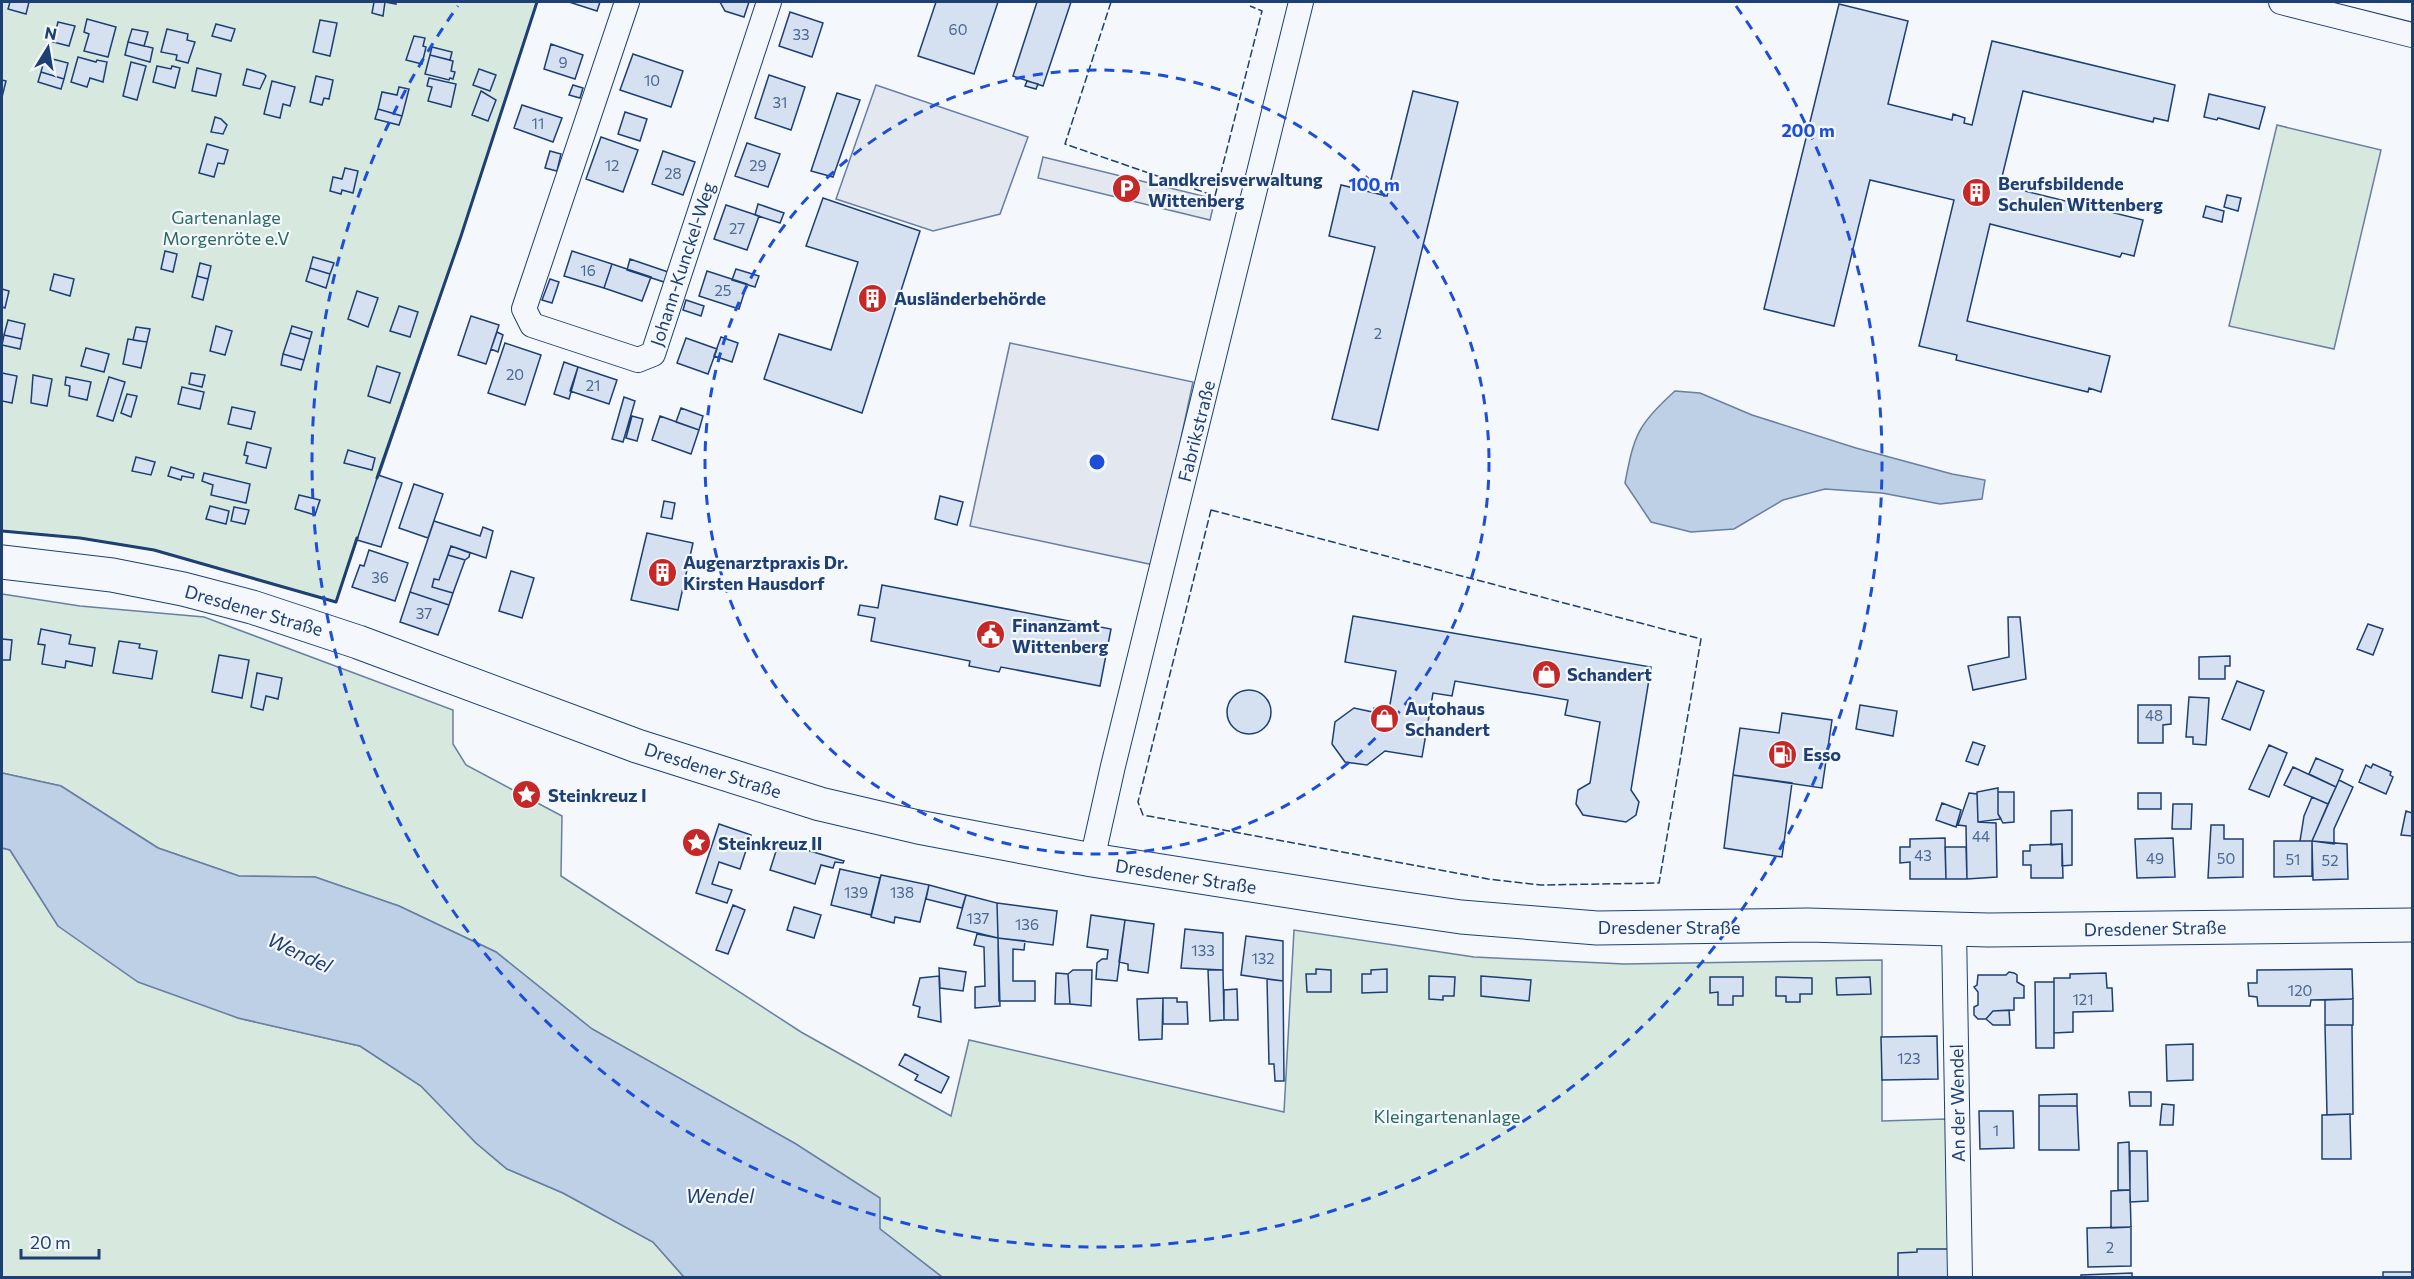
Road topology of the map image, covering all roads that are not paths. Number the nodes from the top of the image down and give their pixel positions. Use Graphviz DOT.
graph roads {
  1 [pos="627,2"];
  2 [pos="769,2"];
  3 [pos="1301,2"];
  4 [pos="2281,2"];
  5 [pos="2412,35"];
  6 [pos="2,562"];
  7 [pos="1092,860"];
  8 [pos="2412,926"];
  9 [pos="1954,929"];
  10 [pos="1960,1278"];
  1 -- 2 [label="street, Johann-Kunckel-Weg"];
  3 -- 7 [label="street, Fabrikstraße"];
  4 -- 5 [label="street"];
  6 -- 7 [label="main road, Dresdener Straße"];
  7 -- 9 [label="main road, Dresdener Straße"];
  8 -- 9 [label="main road, Dresdener Straße"];
  9 -- 10 [label="street, An der Wendel"];
}
